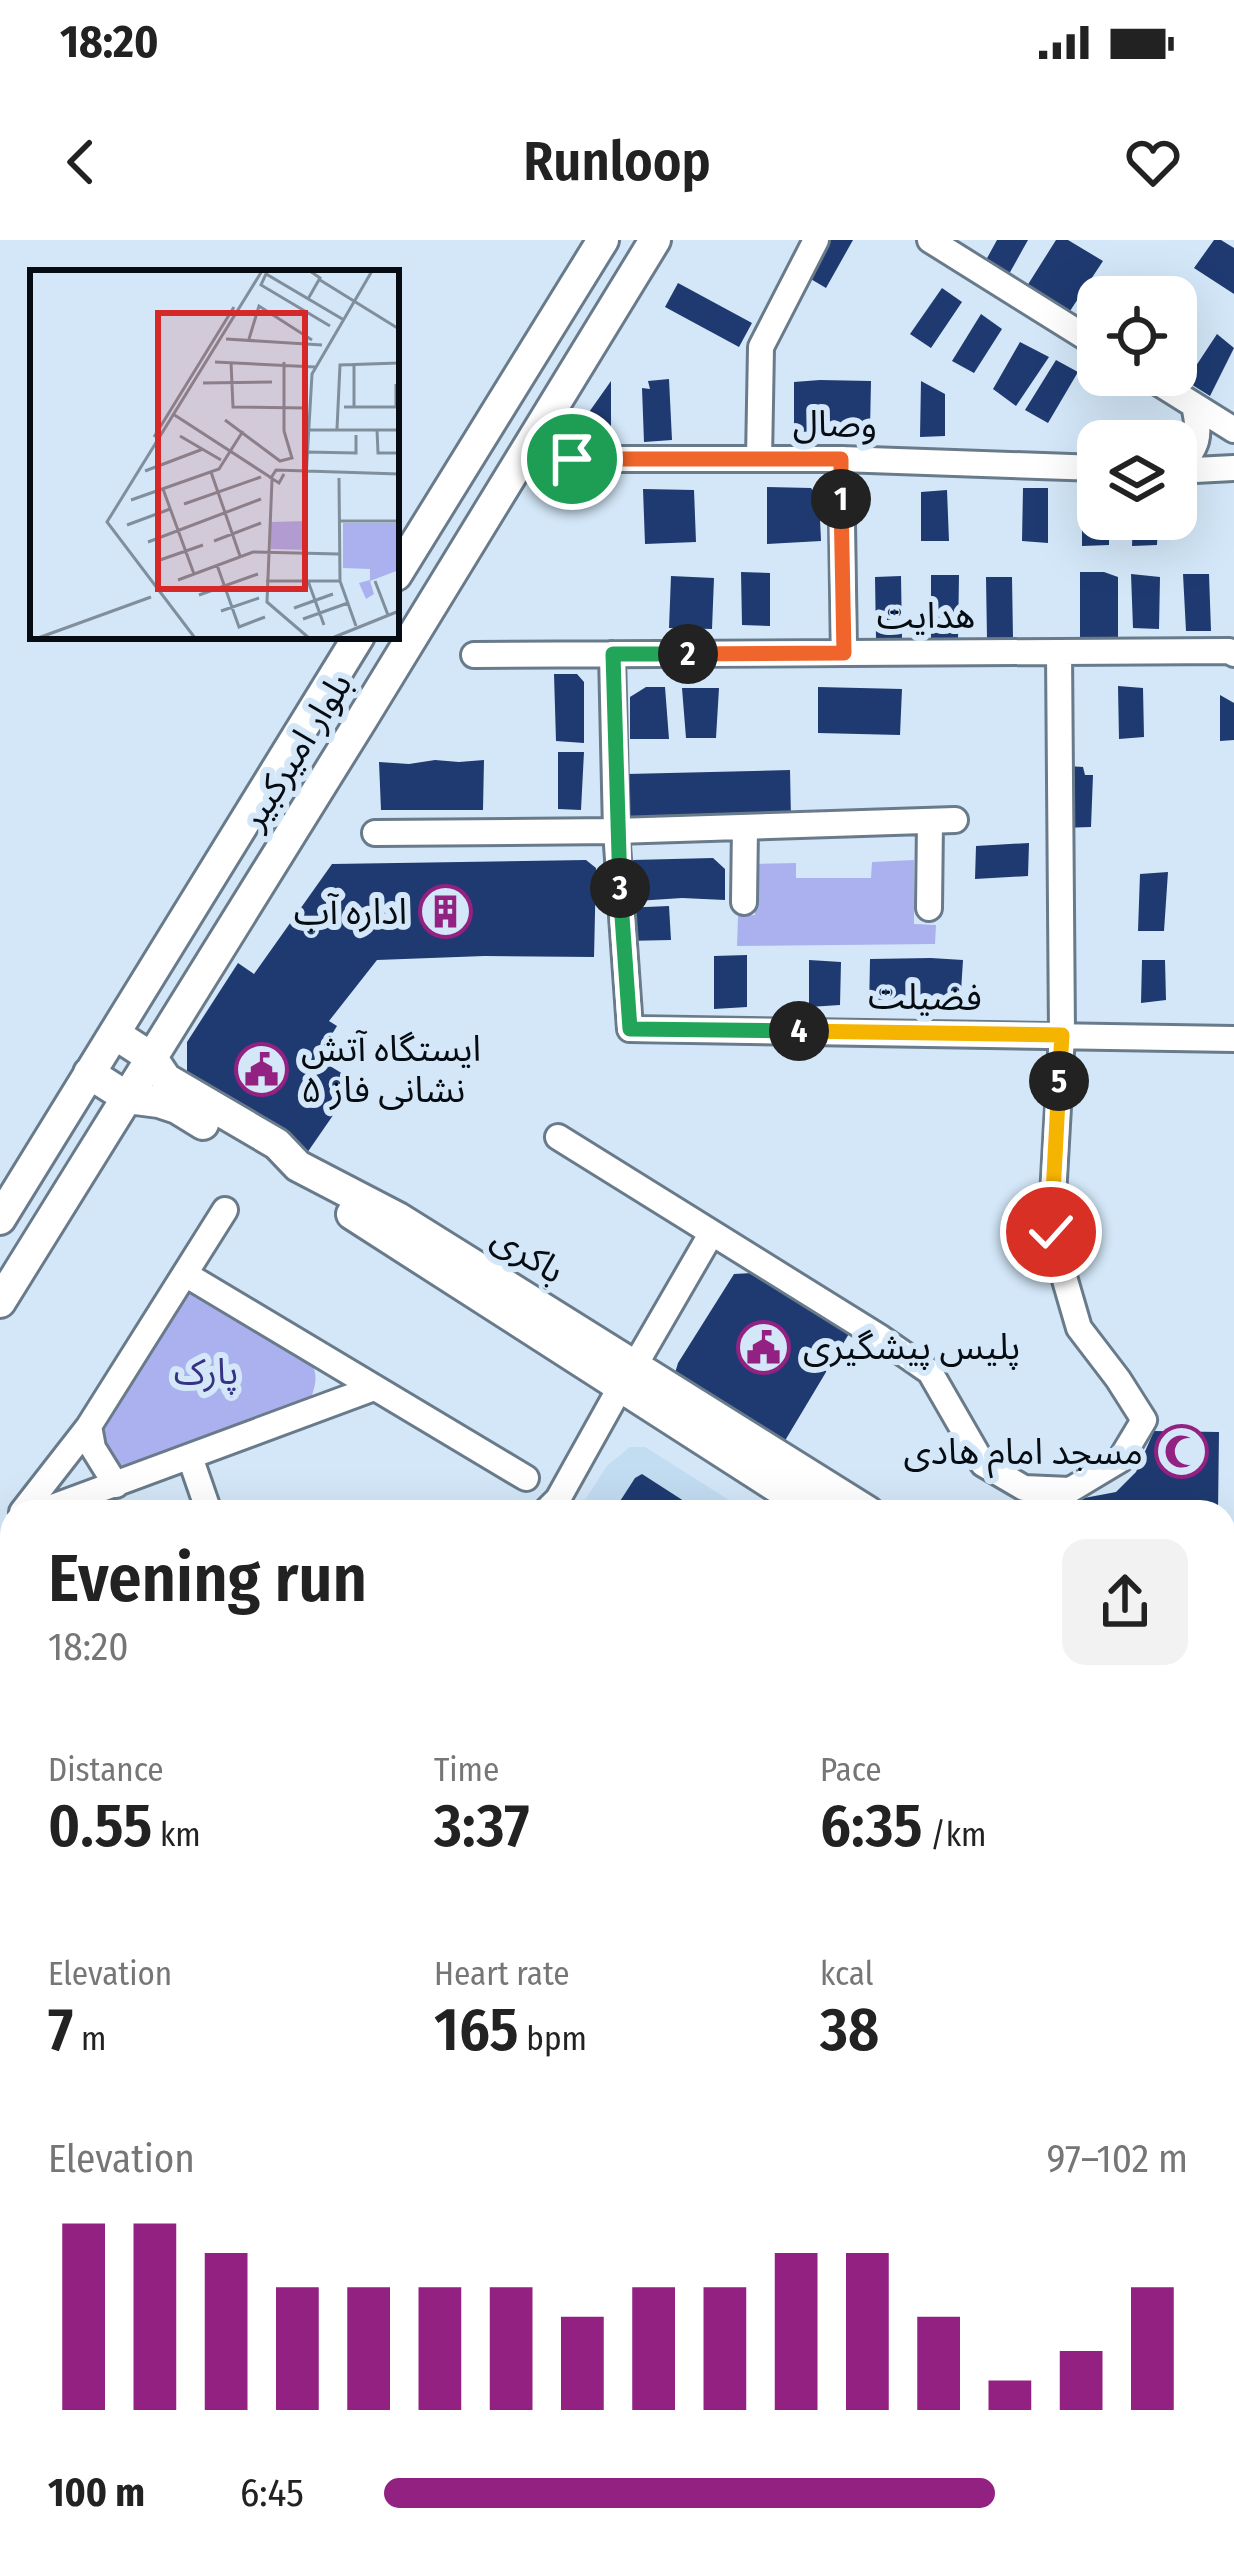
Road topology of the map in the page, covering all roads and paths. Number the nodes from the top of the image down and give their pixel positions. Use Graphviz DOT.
graph roads {
  1 [pos="603,240"];
  2 [pos="655,240"];
  3 [pos="816,240"];
  4 [pos="930,240"];
  5 [pos="1077,332"];
  6 [pos="1180,396"];
  7 [pos="1194,405"];
  8 [pos="1234,430"];
  9 [pos="1197,440"];
  10 [pos="572,459"];
  11 [pos="759,459"];
  12 [pos="841,459"];
  13 [pos="1077,467"];
  14 [pos="1234,468"];
  15 [pos="1197,470"];
  16 [pos="399,570"];
  17 [pos="356,639"];
  18 [pos="1059,652"];
  19 [pos="844,653"];
  20 [pos="613,654"];
  21 [pos="1234,654"];
  22 [pos="474,655"];
  23 [pos="745,826"];
  24 [pos="616,831"];
  25 [pos="375,833"];
  26 [pos="744,902"];
  27 [pos="929,908"];
  28 [pos="115,1034"];
  29 [pos="1062,1035"];
  30 [pos="1234,1039"];
  31 [pos="152,1058"];
  32 [pos="89,1073"];
  33 [pos="128,1098"];
  34 [pos="557,1137"];
  35 [pos="225,1210"];
  36 [pos="0,1219"];
  37 [pos="711,1234"];
  38 [pos="184,1274"];
  39 [pos="0,1302"];
  40 [pos="627,1377"];
  41 [pos="374,1388"];
  42 [pos="89,1426"];
  43 [pos="190,1457"];
  44 [pos="526,1478"];
  45 [pos="116,1485"];
  46 [pos="31,1500"];
  47 [pos="73,1500"];
  48 [pos="205,1500"];
  49 [pos="557,1500"];
  50 [pos="800,1500"];
  51 [pos="847,1500"];
  1 -- 16 [label="street"];
  2 -- 31 [label="street, بلوار امیرکبیر"];
  3 -- 11 [label="street"];
  4 -- 5 [label="street"];
  6 -- 7 [label="street"];
  7 -- 8 [label="street"];
  7 -- 9 [label="street"];
  10 -- 11 [label="street, وصال"];
  11 -- 12 [label="street, وصال"];
  12 -- 13 [label="street, وصال"];
  12 -- 19 [label="street"];
  14 -- 15 [label="street"];
  17 -- 28 [label="street, بلوار امیرکبیر"];
  18 -- 19 [label="street, هدایت"];
  18 -- 21 [label="street, هدایت"];
  18 -- 29 [label="street"];
  19 -- 20 [label="street, هدایت"];
  20 -- 22 [label="street, هدایت"];
  20 -- 24 [label="street, فضیلت"];
  23 -- 24 [label="street"];
  23 -- 26 [label="street"];
  23 -- 27 [label="street"];
  24 -- 25 [label="street"];
  24 -- 29 [label="street, فضیلت"];
  28 -- 31 [label="street, باکری"];
  28 -- 32 [label="street, بلوار امیرکبیر"];
  29 -- 30 [label="street, فضیلت"];
  29 -- 37 [label="street"];
  31 -- 33 [label="street, بلوار امیرکبیر"];
  31 -- 40 [label="street, باکری"];
  32 -- 33 [label="street, باکری"];
  32 -- 36 [label="street, بلوار امیرکبیر"];
  33 -- 39 [label="street, بلوار امیرکبیر"];
  33 -- 40 [label="street, باکری"];
  34 -- 37 [label="street"];
  35 -- 38 [label="street"];
  37 -- 40 [label="street"];
  38 -- 41 [label="street"];
  38 -- 42 [label="street"];
  40 -- 49 [label="street"];
  40 -- 50 [label="street, باکری"];
  40 -- 51 [label="street, باکری"];
  41 -- 43 [label="street"];
  41 -- 44 [label="street"];
  42 -- 45 [label="street"];
  42 -- 46 [label="street"];
  43 -- 45 [label="street"];
  43 -- 48 [label="street"];
  45 -- 47 [label="street"];
}
